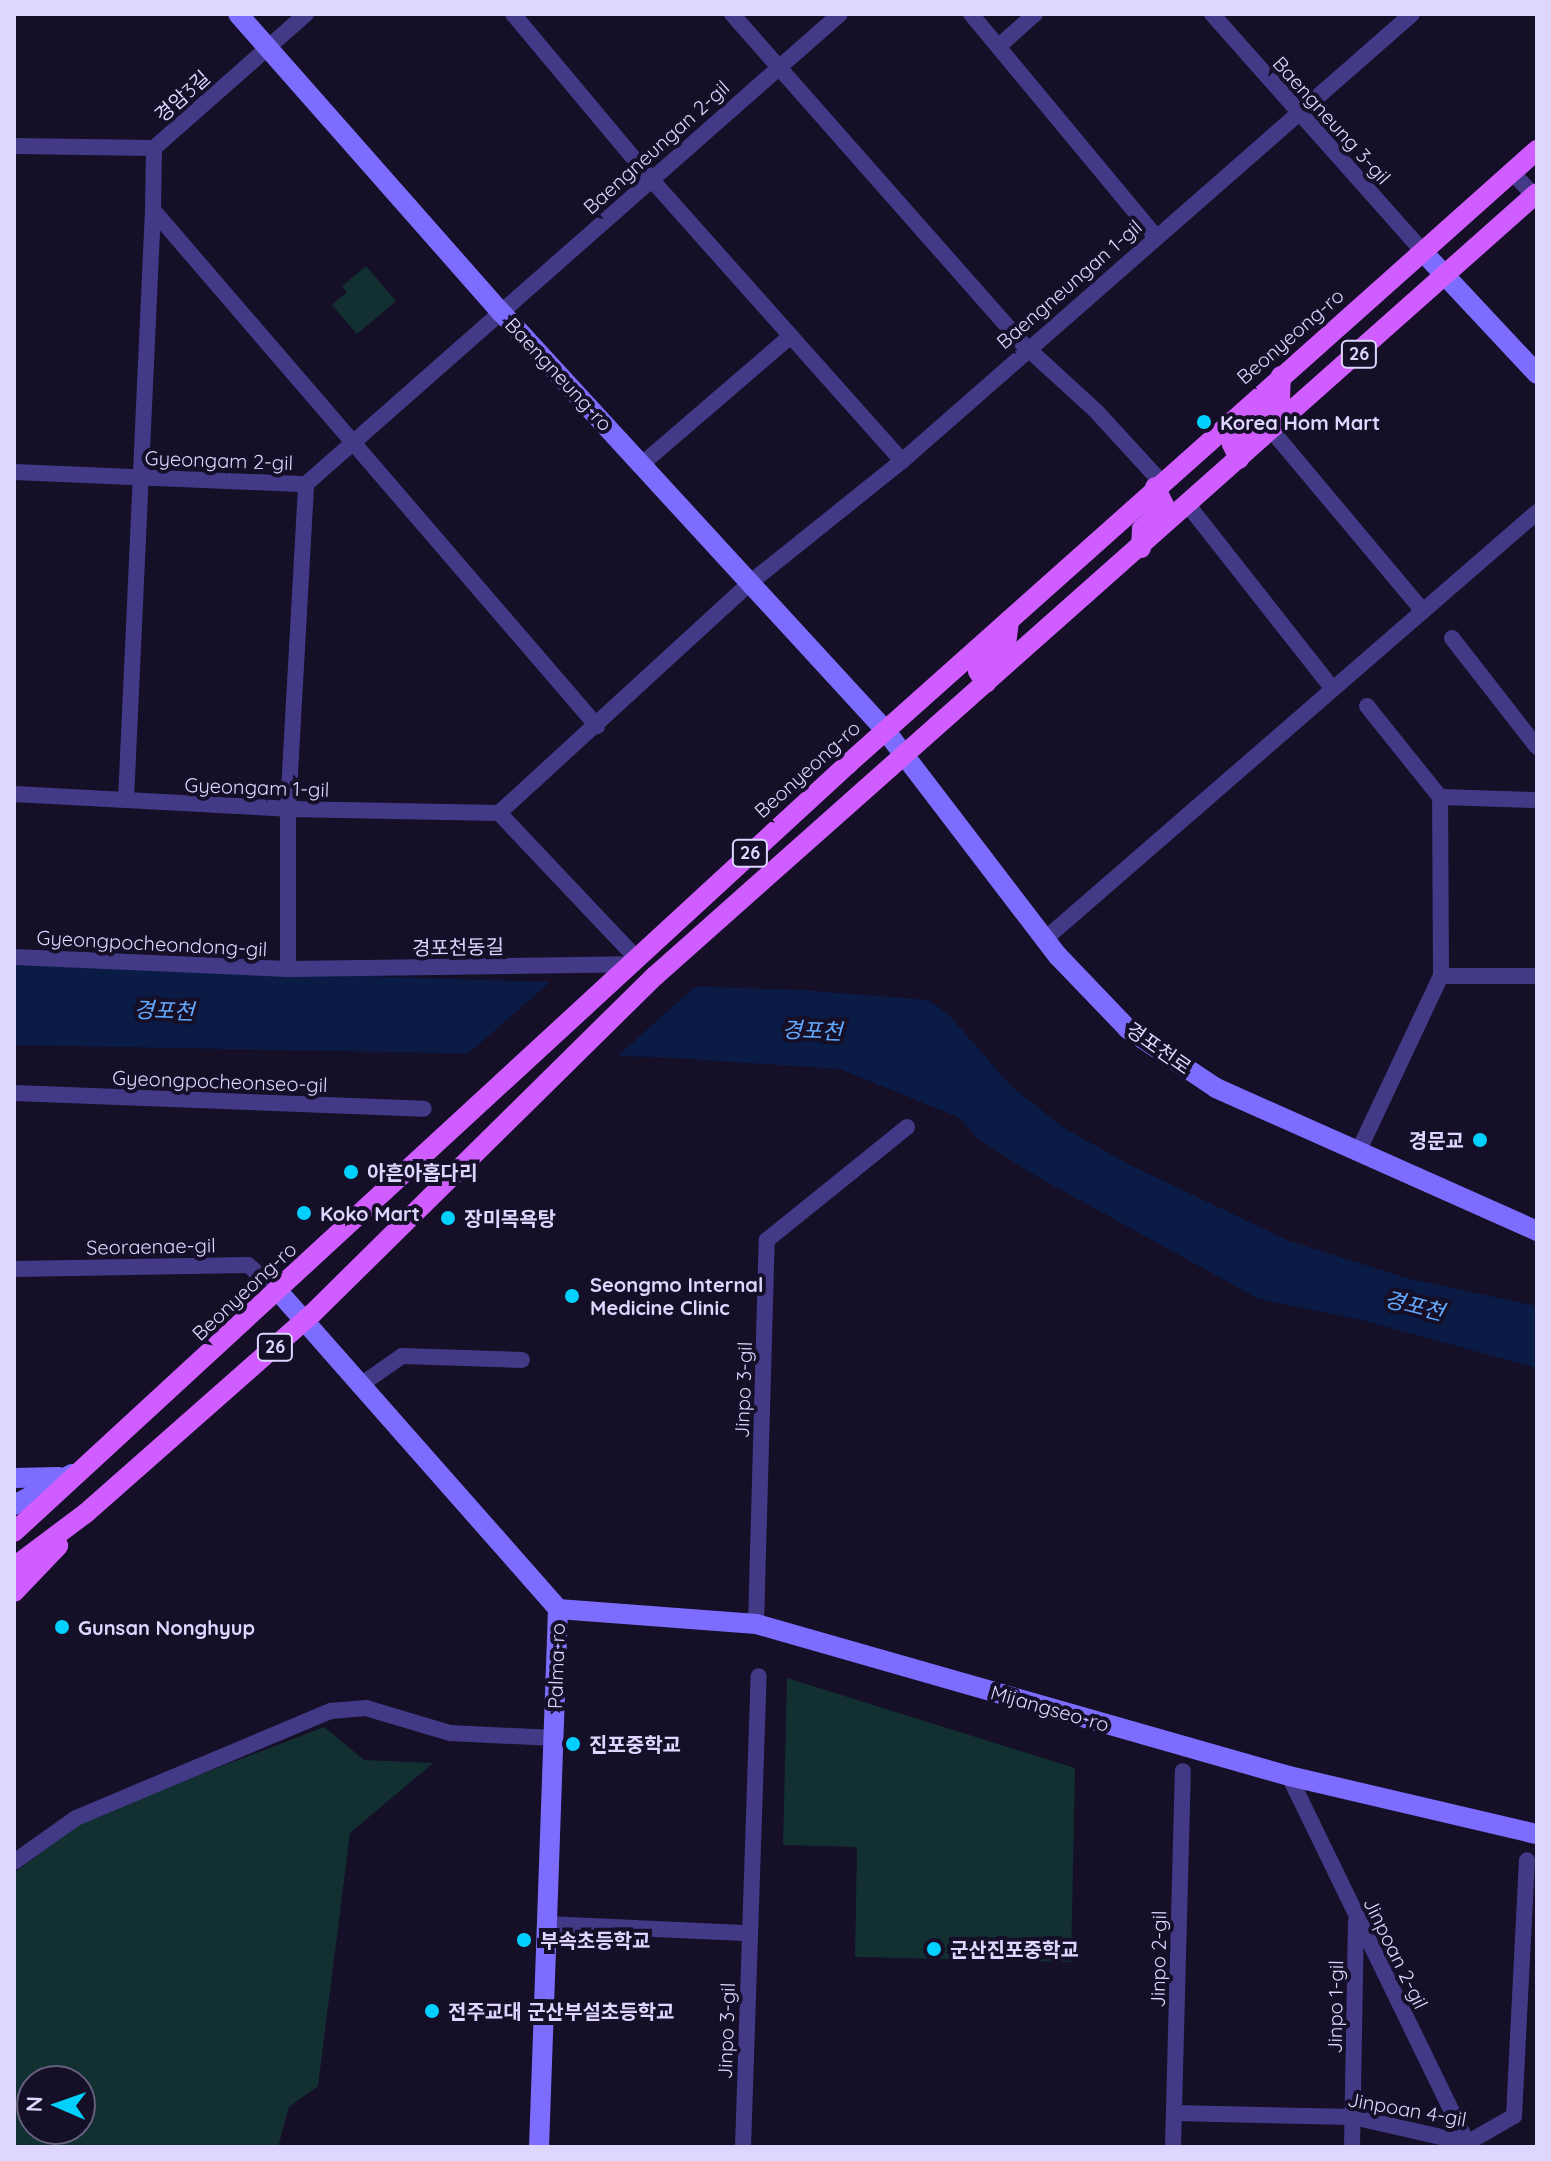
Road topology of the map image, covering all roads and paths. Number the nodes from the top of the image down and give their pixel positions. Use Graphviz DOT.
graph roads {
  1 [pos="238,14"];
  2 [pos="306,14"];
  3 [pos="513,14"];
  4 [pos="732,14"];
  5 [pos="840,14"];
  6 [pos="971,14"];
  7 [pos="1035,14"];
  8 [pos="1212,14"];
  9 [pos="1412,14"];
  10 [pos="269,45"];
  11 [pos="999,46"];
  12 [pos="777,64"];
  13 [pos="1296,113"];
  14 [pos="14,146"];
  15 [pos="154,148"];
  16 [pos="1537,150"];
  17 [pos="1512,172"];
  18 [pos="650,178"];
  19 [pos="1536,196"];
  20 [pos="153,210"];
  21 [pos="1155,236"];
  22 [pos="1423,252"];
  23 [pos="1446,277"];
  24 [pos="502,313"];
  25 [pos="791,336"];
  26 [pos="1026,347"];
  27 [pos="1537,374"];
  28 [pos="1281,376"];
  29 [pos="1272,431"];
  30 [pos="351,445"];
  31 [pos="1239,459"];
  32 [pos="902,461"];
  33 [pos="642,464"];
  34 [pos="14,472"];
  35 [pos="141,477"];
  36 [pos="306,484"];
  37 [pos="1158,484"];
  38 [pos="1188,505"];
  39 [pos="1537,512"];
  40 [pos="1141,548"];
  41 [pos="751,582"];
  42 [pos="1423,611"];
  43 [pos="1009,620"];
  44 [pos="1452,638"];
  45 [pos="986,683"];
  46 [pos="1333,689"];
  47 [pos="1367,706"];
  48 [pos="597,726"];
  49 [pos="885,730"];
  50 [pos="1537,747"];
  51 [pos="905,755"];
  52 [pos="14,794"];
  53 [pos="1440,797"];
  54 [pos="126,800"];
  55 [pos="1537,800"];
  56 [pos="288,809"];
  57 [pos="499,813"];
  58 [pos="1045,939"];
  59 [pos="14,957"];
  60 [pos="626,966"];
  61 [pos="288,969"];
  62 [pos="1441,976"];
  63 [pos="1537,976"];
  64 [pos="14,1093"];
  65 [pos="424,1109"];
  66 [pos="907,1127"];
  67 [pos="1358,1152"];
  68 [pos="1537,1231"];
  69 [pos="14,1269"];
  70 [pos="278,1291"];
  71 [pos="305,1321"];
  72 [pos="522,1360"];
  73 [pos="359,1386"];
  74 [pos="87,1468"];
  75 [pos="67,1476"];
  76 [pos="14,1478"];
  77 [pos="14,1505"];
  78 [pos="86,1513"];
  79 [pos="14,1532"];
  80 [pos="14,1567"];
  81 [pos="14,1592"];
  82 [pos="558,1609"];
  83 [pos="756,1624"];
  84 [pos="759,1676"];
  85 [pos="554,1738"];
  86 [pos="1183,1771"];
  87 [pos="1289,1776"];
  88 [pos="1537,1834"];
  89 [pos="1527,1860"];
  90 [pos="14,1862"];
  91 [pos="1356,1916"];
  92 [pos="547,1924"];
  93 [pos="749,1933"];
  94 [pos="1174,2113"];
  95 [pos="1353,2117"];
  96 [pos="1468,2145"];
  97 [pos="539,2147"];
  98 [pos="743,2147"];
  99 [pos="1173,2147"];
  100 [pos="1352,2147"];
  1 -- 10 [label="street, Baengneung-ro"];
  2 -- 10 [label="street, 경암3길"];
  3 -- 18 [label="street"];
  4 -- 12 [label="street"];
  5 -- 12 [label="street, Baengneungan 2-gil"];
  6 -- 11 [label="street"];
  7 -- 11 [label="street"];
  8 -- 13 [label="street, Baengneung 3-gil"];
  9 -- 13 [label="street, Baengneungan 1-gil"];
  10 -- 15 [label="street, 경암3길"];
  10 -- 24 [label="street, Baengneung-ro"];
  11 -- 21 [label="street"];
  12 -- 18 [label="street, Baengneungan 2-gil"];
  12 -- 26 [label="street"];
  13 -- 21 [label="street, Baengneungan 1-gil"];
  13 -- 22 [label="street, Baengneung 3-gil"];
  14 -- 15 [label="street, 경암3길"];
  15 -- 20 [label="street"];
  16 -- 17 [label="main road, Beonyeong-ro / 26"];
  17 -- 19 [label="street"];
  17 -- 22 [label="main road, Beonyeong-ro / 26"];
  18 -- 24 [label="street, Baengneungan 2-gil"];
  18 -- 25 [label="street"];
  19 -- 23 [label="main road, 26"];
  20 -- 30 [label="street"];
  20 -- 35 [label="street"];
  21 -- 26 [label="street, Baengneungan 1-gil"];
  22 -- 23 [label="street"];
  22 -- 28 [label="main road, Beonyeong-ro / 26"];
  23 -- 27 [label="street"];
  23 -- 29 [label="main road, 26"];
  24 -- 30 [label="street, Gyeongam 2-gil"];
  24 -- 33 [label="street, Baengneung-ro"];
  25 -- 32 [label="street"];
  25 -- 33 [label="street"];
  26 -- 32 [label="street, Baengneungan 1-gil"];
  26 -- 37 [label="street"];
  28 -- 31 [label="main road"];
  28 -- 37 [label="main road, Beonyeong-ro / 26"];
  29 -- 31 [label="main road, 26"];
  29 -- 42 [label="street"];
  30 -- 36 [label="street, Gyeongam 2-gil"];
  30 -- 48 [label="street"];
  31 -- 38 [label="main road, 26"];
  32 -- 41 [label="street, Baengneungan 1-gil"];
  33 -- 41 [label="street, Baengneung-ro"];
  34 -- 35 [label="street, Gyeongam 2-gil"];
  35 -- 36 [label="street, Gyeongam 2-gil"];
  35 -- 54 [label="street"];
  36 -- 56 [label="street"];
  37 -- 40 [label="main road"];
  37 -- 43 [label="main road, Beonyeong-ro / 26"];
  38 -- 40 [label="main road, 26"];
  38 -- 46 [label="street"];
  39 -- 42 [label="street"];
  40 -- 45 [label="main road, 26"];
  41 -- 48 [label="street"];
  41 -- 49 [label="street, Baengneung-ro"];
  42 -- 46 [label="street"];
  43 -- 45 [label="main road"];
  43 -- 49 [label="main road, Beonyeong-ro / 26"];
  44 -- 50 [label="street"];
  45 -- 51 [label="main road, 26"];
  46 -- 58 [label="street"];
  47 -- 53 [label="street"];
  48 -- 57 [label="street"];
  49 -- 51 [label="street, 경포천로"];
  49 -- 60 [label="main road, Beonyeong-ro / 26"];
  51 -- 58 [label="street, 경포천로"];
  51 -- 71 [label="main road, 26"];
  52 -- 54 [label="street, Gyeongam 1-gil"];
  53 -- 55 [label="street"];
  53 -- 62 [label="street"];
  54 -- 56 [label="street, Gyeongam 1-gil"];
  56 -- 57 [label="street, Gyeongam 1-gil"];
  56 -- 61 [label="street"];
  57 -- 60 [label="street"];
  58 -- 67 [label="street, 경포천로"];
  59 -- 61 [label="street, Gyeongpocheondong-gil"];
  60 -- 61 [label="street, 경포천동길"];
  60 -- 70 [label="main road, Beonyeong-ro / 26"];
  62 -- 63 [label="street"];
  62 -- 67 [label="street"];
  64 -- 65 [label="street, Gyeongpocheonseo-gil"];
  66 -- 83 [label="street, Jinpo 3-gil"];
  67 -- 68 [label="street, 경포천로"];
  69 -- 70 [label="street, Seoraenae-gil"];
  70 -- 71 [label="street, Palma-ro"];
  70 -- 74 [label="main road, Beonyeong-ro / 26"];
  71 -- 73 [label="street, Palma-ro"];
  71 -- 78 [label="main road, 26"];
  72 -- 73 [label="street"];
  73 -- 82 [label="street, Palma-ro"];
  74 -- 75 [label="street"];
  74 -- 79 [label="main road, Beonyeong-ro / 26"];
  75 -- 76 [label="street"];
  75 -- 77 [label="street"];
  78 -- 80 [label="main road, 26"];
  78 -- 81 [label="main road"];
  82 -- 83 [label="street, Mijangseo-ro"];
  82 -- 85 [label="street, Palma-ro"];
  83 -- 87 [label="street, Mijangseo-ro"];
  84 -- 93 [label="street, Jinpo 3-gil"];
  85 -- 90 [label="street"];
  85 -- 92 [label="street, Palma-ro"];
  86 -- 94 [label="street, Jinpo 2-gil"];
  87 -- 88 [label="street, Mijangseo-ro"];
  87 -- 91 [label="street, Jinpoan 2-gil"];
  89 -- 96 [label="street, Jinpoan 4-gil"];
  91 -- 95 [label="street, Jinpo 1-gil"];
  91 -- 96 [label="street, Jinpoan 2-gil"];
  92 -- 93 [label="street"];
  92 -- 97 [label="street, Palma-ro"];
  93 -- 98 [label="street, Jinpo 3-gil"];
  94 -- 95 [label="street, Jinpoan 4-gil"];
  94 -- 99 [label="street, Jinpo 2-gil"];
  95 -- 96 [label="street, Jinpoan 4-gil"];
  95 -- 100 [label="street, Jinpo 1-gil"];
}
